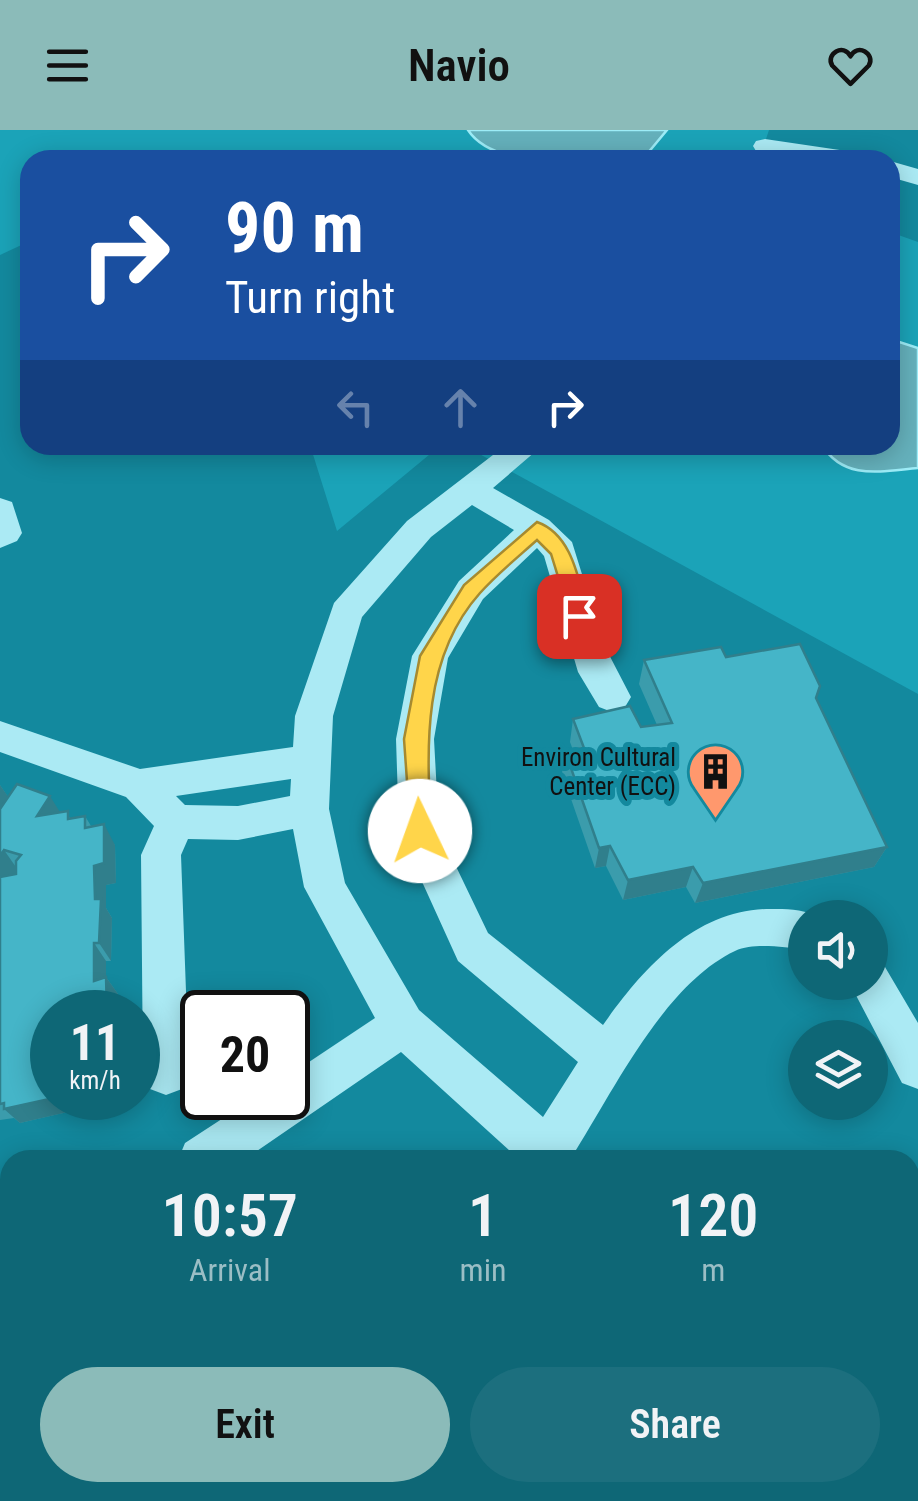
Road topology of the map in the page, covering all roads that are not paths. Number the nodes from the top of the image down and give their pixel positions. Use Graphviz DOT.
graph roads {
  1 [pos="764,145"];
  2 [pos="796,150"];
  3 [pos="514,455"];
  4 [pos="469,490"];
  5 [pos="0,510"];
  6 [pos="537,528"];
  7 [pos="0,536"];
  8 [pos="612,697"];
  9 [pos="0,736"];
  10 [pos="310,760"];
  11 [pos="140,785"];
  12 [pos="309,809"];
  13 [pos="176,822"];
  14 [pos="788,929"];
  15 [pos="881,1000"];
  16 [pos="403,1025"];
  17 [pos="609,1059"];
  18 [pos="918,1067"];
  19 [pos="166,1073"];
  20 [pos="217,1150"];
  21 [pos="544,1150"];
  22 [pos="555,1150"];
  1 -- 2 [label="street"];
  3 -- 4 [label="street"];
  4 -- 6 [label="street"];
  4 -- 10 [label="street"];
  5 -- 7 [label="street"];
  6 -- 8 [label="street"];
  6 -- 17 [label="street"];
  9 -- 11 [label="street"];
  10 -- 11 [label="street"];
  10 -- 12 [label="street"];
  11 -- 13 [label="street"];
  12 -- 13 [label="street"];
  12 -- 16 [label="street"];
  13 -- 19 [label="street"];
  14 -- 17 [label="street"];
  15 -- 18 [label="street"];
  16 -- 20 [label="street"];
  16 -- 21 [label="street"];
  17 -- 22 [label="street"];
}
